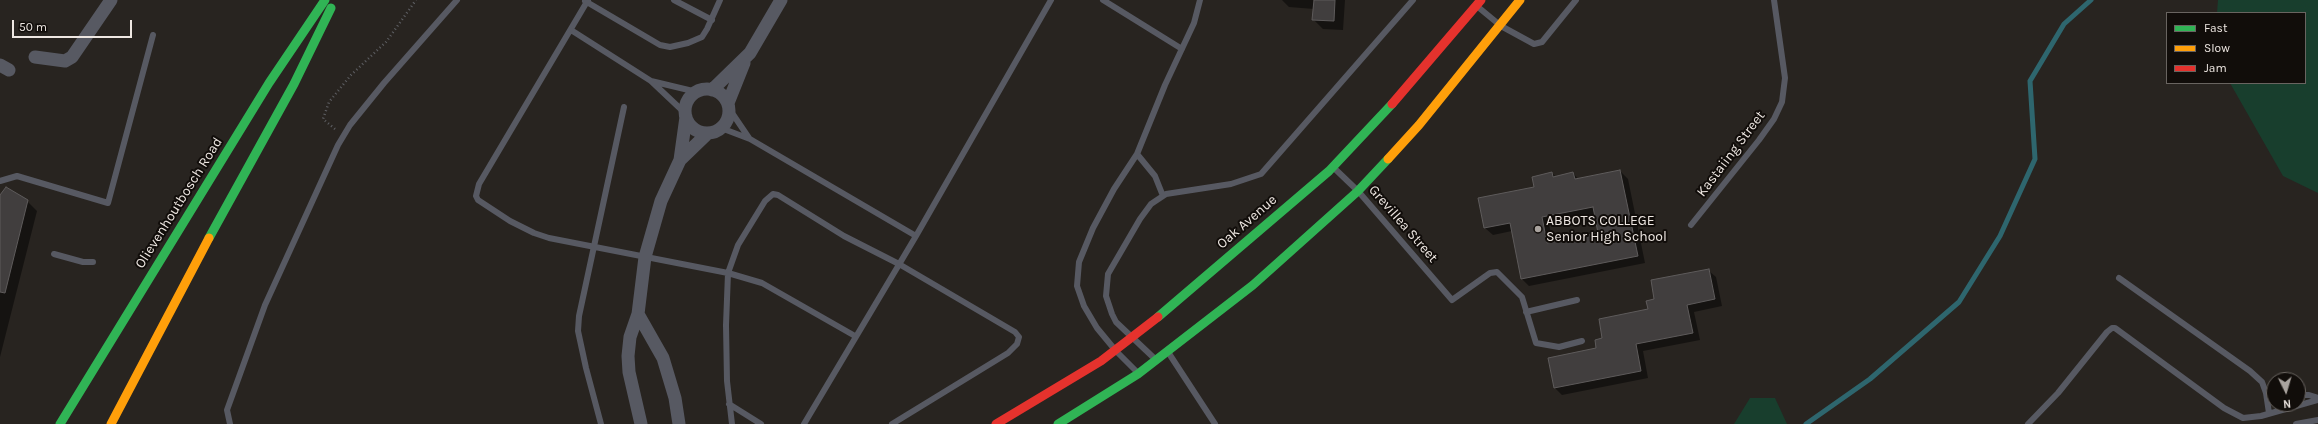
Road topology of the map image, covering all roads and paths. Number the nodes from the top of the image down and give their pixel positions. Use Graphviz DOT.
graph roads {
  1 [pos="111,0"];
  2 [pos="325,0"];
  3 [pos="335,0"];
  4 [pos="416,0"];
  5 [pos="457,0"];
  6 [pos="674,0"];
  7 [pos="720,0"];
  8 [pos="781,0"];
  9 [pos="1050,0"];
  10 [pos="1103,0"];
  11 [pos="1200,0"];
  12 [pos="1413,0"];
  13 [pos="1520,0"];
  14 [pos="1576,0"];
  15 [pos="1774,0"];
  16 [pos="586,1"];
  17 [pos="1479,3"];
  18 [pos="712,20"];
  19 [pos="1501,26"];
  20 [pos="571,30"];
  21 [pos="152,35"];
  22 [pos="1182,49"];
  23 [pos="35,57"];
  24 [pos="745,60"];
  25 [pos="651,81"];
  26 [pos="712,90"];
  27 [pos="697,92"];
  28 [pos="624,106"];
  29 [pos="729,106"];
  30 [pos="686,116"];
  31 [pos="721,128"];
  32 [pos="708,133"];
  33 [pos="344,134"];
  34 [pos="750,139"];
  35 [pos="1137,154"];
  36 [pos="680,160"];
  37 [pos="1333,167"];
  38 [pos="0,181"];
  39 [pos="1358,192"];
  40 [pos="1163,196"];
  41 [pos="1691,225"];
  42 [pos="916,236"];
  43 [pos="593,247"];
  44 [pos="54,254"];
  45 [pos="645,256"];
  46 [pos="93,262"];
  47 [pos="899,264"];
  48 [pos="728,273"];
  49 [pos="2119,278"];
  50 [pos="1577,300"];
  51 [pos="1526,312"];
  52 [pos="638,314"];
  53 [pos="855,336"];
  54 [pos="1133,338"];
  55 [pos="1582,341"];
  56 [pos="1116,352"];
  57 [pos="1168,352"];
  58 [pos="1156,360"];
  59 [pos="1138,374"];
  60 [pos="2266,390"];
  61 [pos="2306,395"];
  62 [pos="2318,399"];
  63 [pos="729,404"];
  64 [pos="2270,413"];
  65 [pos="2243,418"];
  66 [pos="1010,420"];
  67 [pos="2318,420"];
  68 [pos="60,424"];
  69 [pos="111,424"];
  70 [pos="230,424"];
  71 [pos="601,424"];
  72 [pos="641,424"];
  73 [pos="679,424"];
  74 [pos="732,424"];
  75 [pos="761,424"];
  76 [pos="804,424"];
  77 [pos="892,424"];
  78 [pos="996,424"];
  79 [pos="1058,424"];
  80 [pos="1216,424"];
  81 [pos="2028,424"];
  82 [pos="2247,424"];
  83 [pos="2296,424"];
  1 -- 23 [label="street"];
  2 -- 68 [label="street, Olievenhoutbosch Road"];
  3 -- 69 [label="street"];
  4 -- 33 [label="path"];
  5 -- 33 [label="lane"];
  6 -- 18 [label="lane"];
  7 -- 18 [label="lane"];
  8 -- 24 [label="street"];
  9 -- 42 [label="lane"];
  10 -- 22 [label="lane"];
  11 -- 22 [label="lane"];
  12 -- 40 [label="lane"];
  13 -- 19 [label="street"];
  14 -- 19 [label="lane"];
  15 -- 41 [label="lane, Kastaiing Street"];
  16 -- 18 [label="lane"];
  16 -- 20 [label="lane"];
  17 -- 19 [label="lane"];
  17 -- 37 [label="street, Oak Avenue"];
  19 -- 39 [label="street"];
  20 -- 25 [label="lane"];
  20 -- 43 [label="lane"];
  21 -- 38 [label="lane"];
  22 -- 35 [label="lane"];
  24 -- 26 [label="street"];
  24 -- 29 [label="street"];
  25 -- 27 [label="lane"];
  25 -- 30 [label="lane"];
  26 -- 27 [label="street"];
  26 -- 29 [label="street"];
  27 -- 30 [label="street"];
  28 -- 43 [label="lane"];
  29 -- 31 [label="street"];
  29 -- 34 [label="lane"];
  30 -- 32 [label="street"];
  30 -- 36 [label="street"];
  31 -- 32 [label="street"];
  31 -- 34 [label="lane"];
  32 -- 36 [label="street"];
  33 -- 70 [label="lane"];
  34 -- 42 [label="lane"];
  35 -- 40 [label="lane"];
  35 -- 56 [label="lane"];
  36 -- 45 [label="street"];
  37 -- 39 [label="lane, Grevillea Street"];
  37 -- 54 [label="street, Oak Avenue"];
  39 -- 51 [label="lane, Grevillea Street"];
  39 -- 57 [label="street"];
  40 -- 54 [label="lane"];
  42 -- 47 [label="lane"];
  43 -- 45 [label="lane"];
  43 -- 71 [label="lane"];
  44 -- 46 [label="lane"];
  45 -- 48 [label="lane"];
  45 -- 52 [label="street"];
  47 -- 48 [label="lane"];
  47 -- 53 [label="lane"];
  47 -- 77 [label="lane"];
  48 -- 53 [label="lane"];
  48 -- 63 [label="lane"];
  49 -- 60 [label="lane"];
  50 -- 51 [label="lane"];
  51 -- 55 [label="lane"];
  52 -- 72 [label="street"];
  52 -- 73 [label="street"];
  53 -- 76 [label="lane"];
  54 -- 56 [label="street, Oak Avenue"];
  54 -- 58 [label="lane"];
  56 -- 59 [label="lane"];
  56 -- 66 [label="street, Oak Avenue"];
  57 -- 58 [label="street"];
  57 -- 80 [label="lane"];
  58 -- 59 [label="street"];
  59 -- 79 [label="street"];
  61 -- 62 [label="lane"];
  62 -- 64 [label="lane"];
  63 -- 74 [label="lane"];
  63 -- 75 [label="lane"];
  64 -- 65 [label="lane"];
  65 -- 81 [label="lane"];
  65 -- 82 [label="lane"];
  66 -- 78 [label="street, Oak Avenue"];
  67 -- 83 [label="lane"];
}
